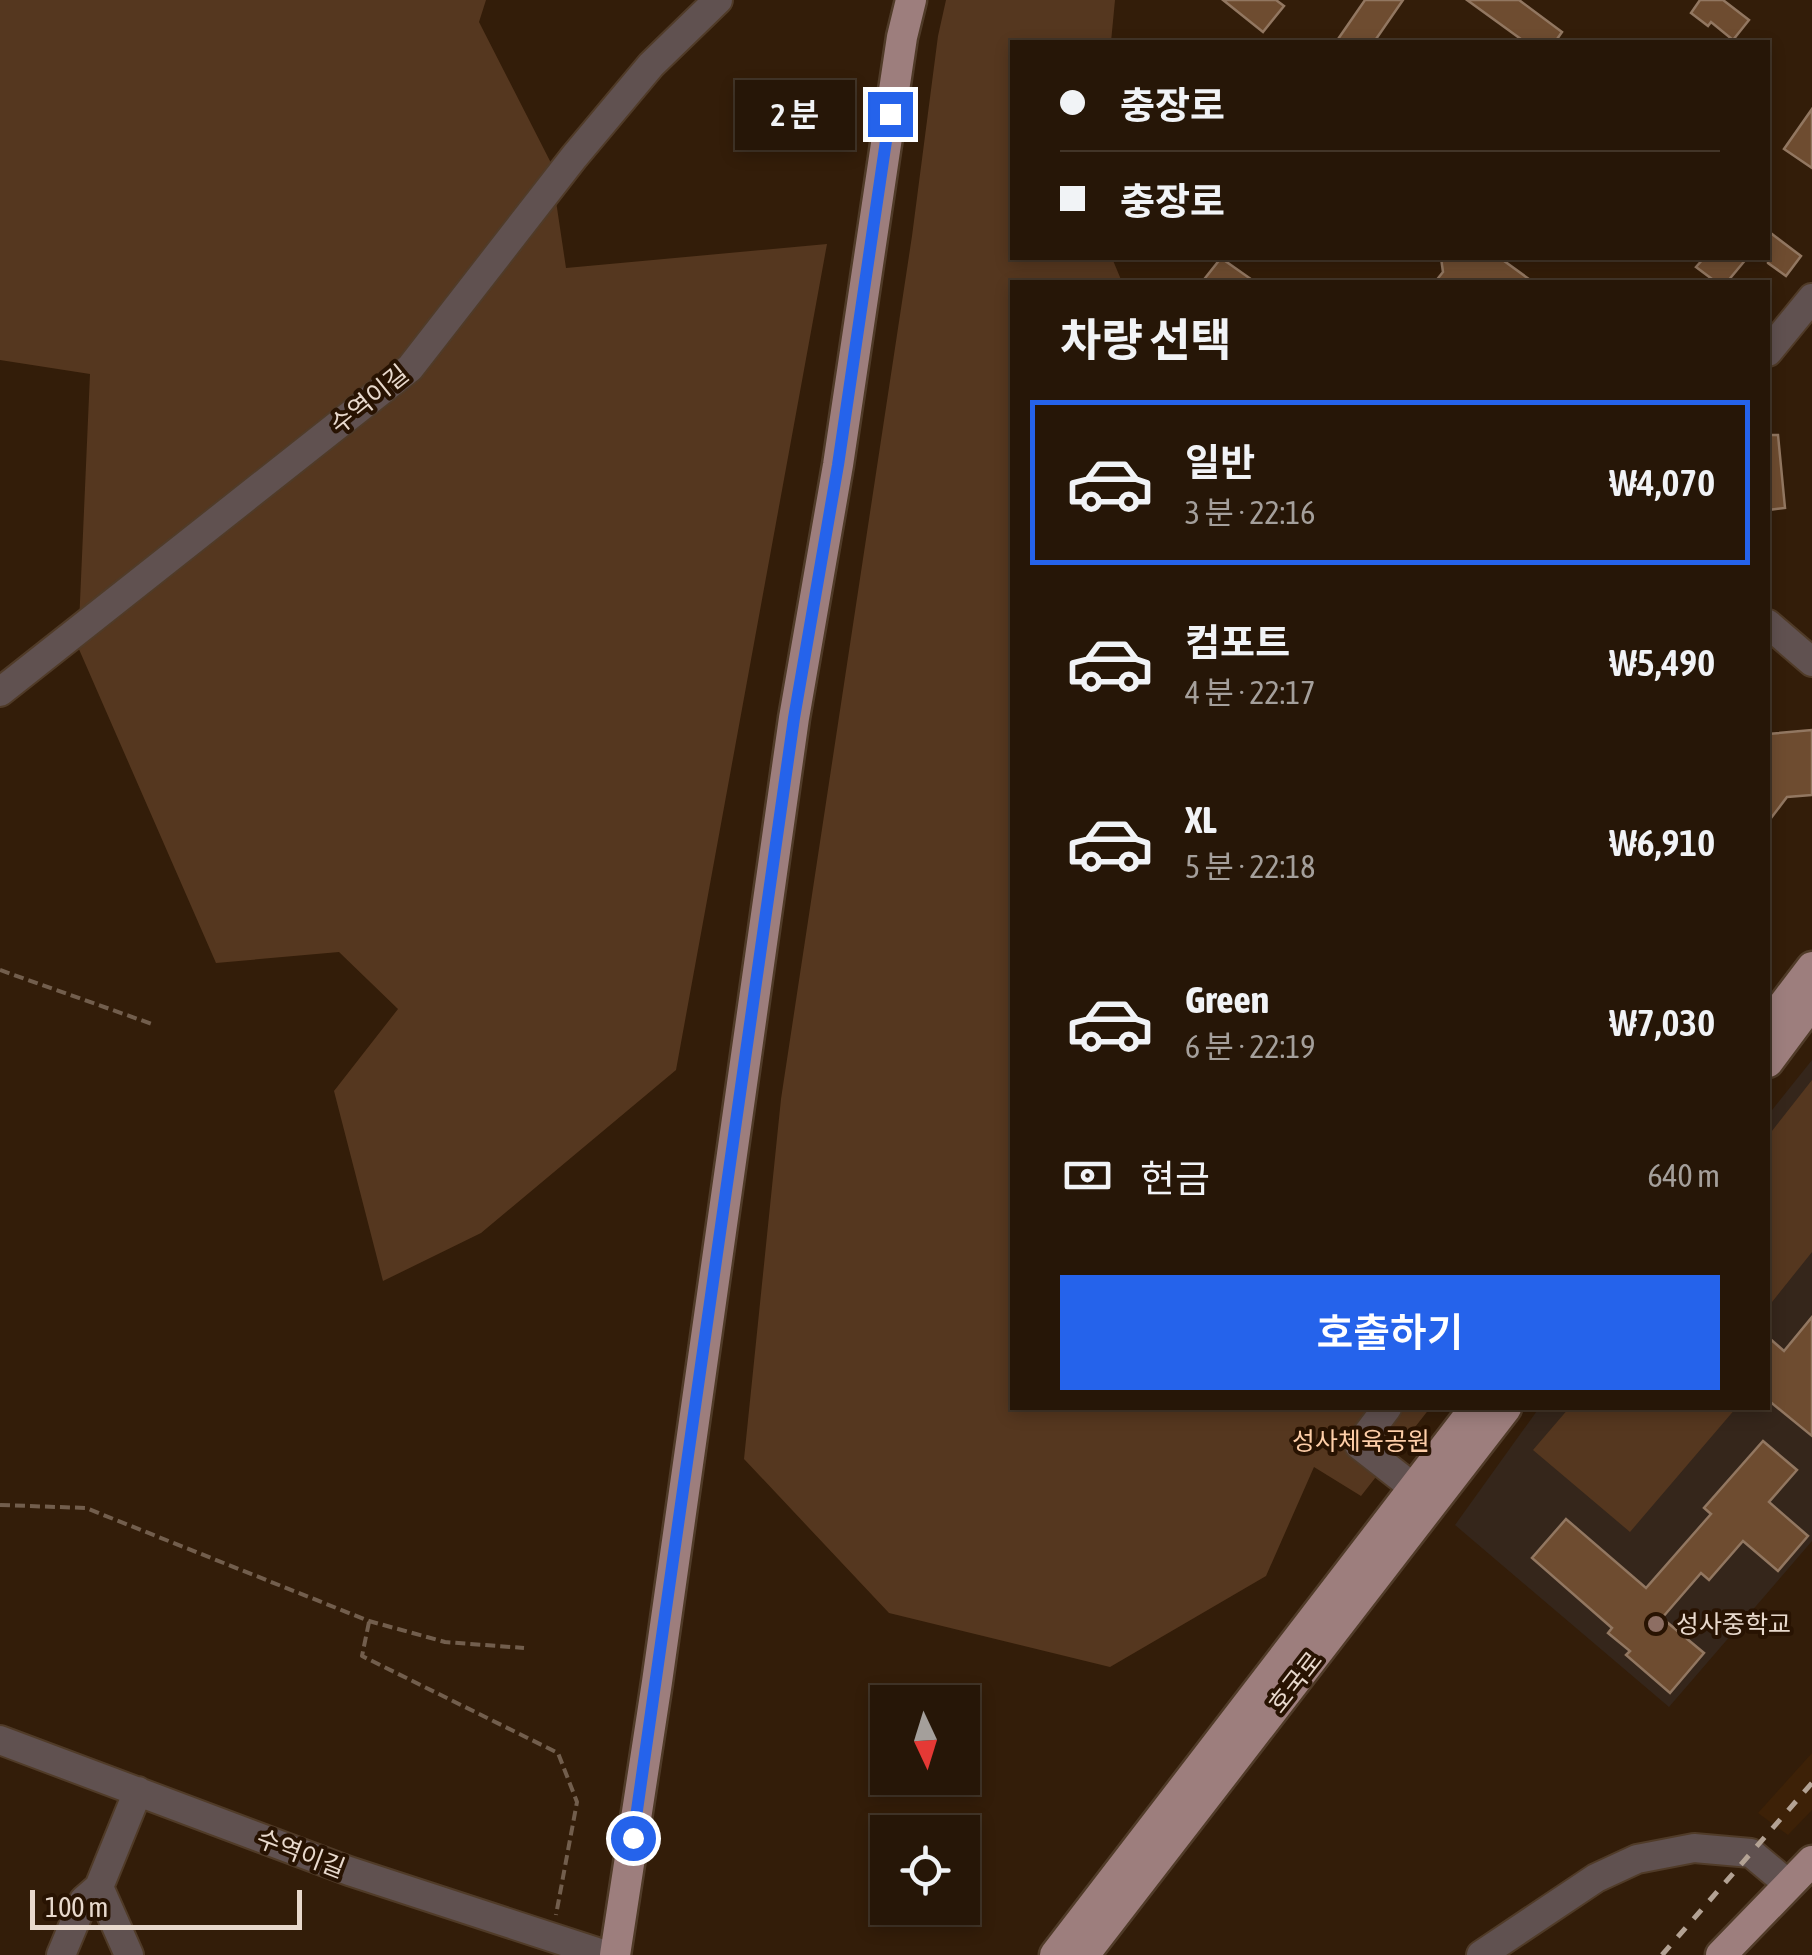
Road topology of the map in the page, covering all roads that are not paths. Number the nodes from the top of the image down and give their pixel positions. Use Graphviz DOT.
graph roads {
  1 [pos="718,0"];
  2 [pos="910,0"];
  3 [pos="1812,298"];
  4 [pos="1770,350"];
  5 [pos="1770,626"];
  6 [pos="1812,662"];
  7 [pos="0,692"];
  8 [pos="1812,967"];
  9 [pos="1784,1013"];
  10 [pos="1770,1056"];
  11 [pos="1385,1410"];
  12 [pos="1474,1410"];
  13 [pos="1504,1410"];
  14 [pos="1425,1493"];
  15 [pos="0,1740"];
  16 [pos="138,1792"];
  17 [pos="1812,1861"];
  18 [pos="1788,1884"];
  19 [pos="98,1887"];
  20 [pos="1098,1947"];
  21 [pos="61,1955"];
  22 [pos="129,1955"];
  23 [pos="606,1955"];
  24 [pos="615,1955"];
  25 [pos="1055,1955"];
  26 [pos="1481,1955"];
  27 [pos="1720,1955"];
  1 -- 7 [label="street, 수역이길"];
  2 -- 24 [label="main road"];
  3 -- 4 [label="street"];
  5 -- 6 [label="street"];
  8 -- 9 [label="main road"];
  9 -- 10 [label="main road"];
  11 -- 14 [label="street"];
  12 -- 14 [label="main road, 호국로"];
  13 -- 14 [label="main road, 호국로"];
  14 -- 20 [label="main road, 호국로"];
  14 -- 25 [label="main road, 호국로"];
  15 -- 16 [label="street, 수역이길"];
  16 -- 19 [label="street"];
  16 -- 23 [label="street, 수역이길"];
  17 -- 18 [label="main road"];
  18 -- 26 [label="street"];
  18 -- 27 [label="main road"];
  19 -- 21 [label="street"];
  19 -- 22 [label="street"];
}
